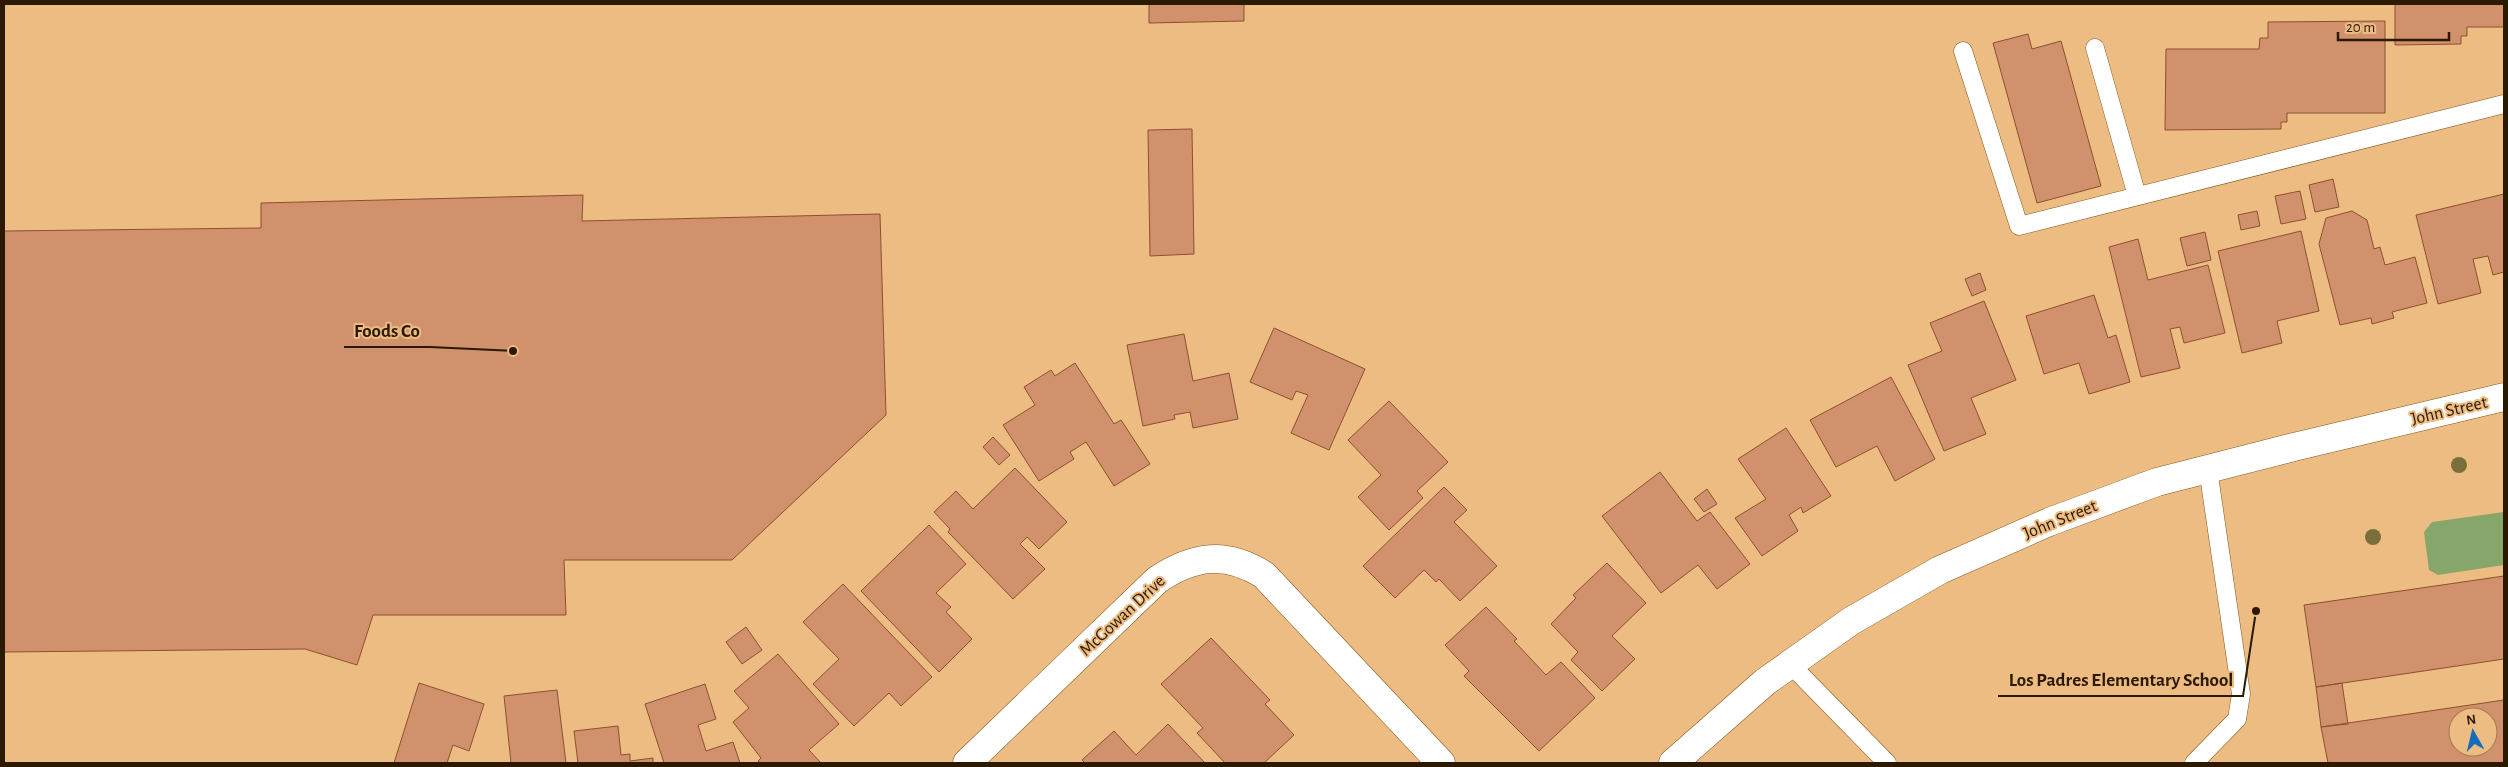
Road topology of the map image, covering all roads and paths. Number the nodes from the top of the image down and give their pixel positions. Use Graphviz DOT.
graph roads {
  1 [pos="2095,48"];
  2 [pos="1963,51"];
  3 [pos="2504,104"];
  4 [pos="2137,196"];
  5 [pos="2504,397"];
  6 [pos="2208,469"];
  7 [pos="1790,664"];
  8 [pos="967,763"];
  9 [pos="1441,763"];
  10 [pos="1673,763"];
  11 [pos="1887,763"];
  12 [pos="2194,763"];
  1 -- 4 [label="lane"];
  2 -- 4 [label="lane"];
  3 -- 4 [label="lane"];
  5 -- 6 [label="main road, John Street"];
  6 -- 7 [label="main road, John Street"];
  6 -- 12 [label="lane"];
  7 -- 10 [label="main road, John Street"];
  7 -- 11 [label="lane"];
  8 -- 9 [label="main road, McGowan Drive"];
}
